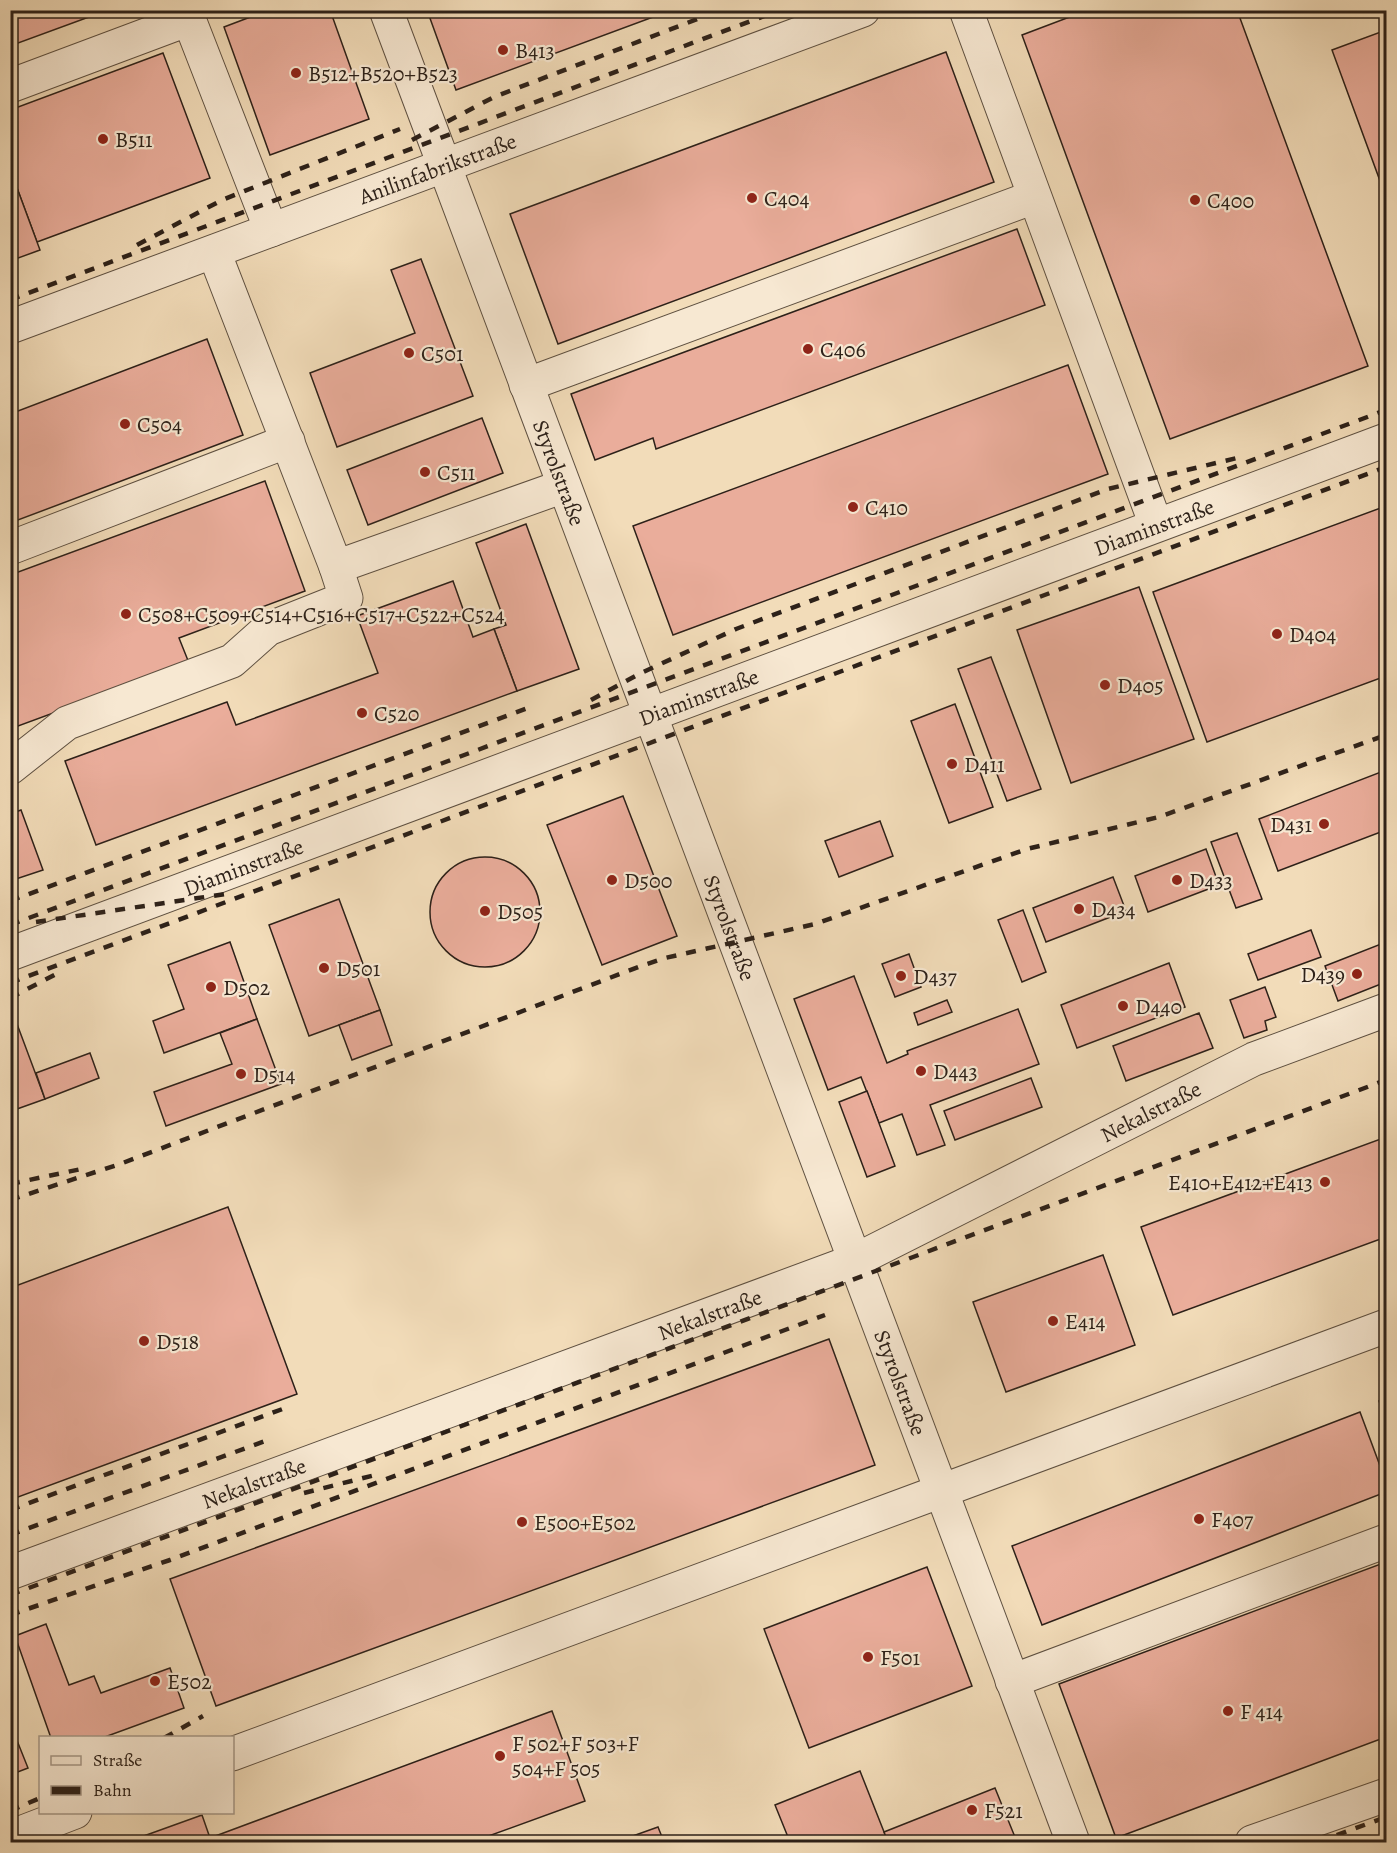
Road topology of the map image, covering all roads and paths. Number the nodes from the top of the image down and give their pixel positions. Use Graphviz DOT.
graph roads {
  1 [pos="386,10"];
  2 [pos="864,10"];
  3 [pos="966,10"];
  4 [pos="201,15"];
  5 [pos="10,86"];
  6 [pos="444,166"];
  7 [pos="1035,197"];
  8 [pos="271,230"];
  9 [pos="214,252"];
  10 [pos="10,327"];
  11 [pos="526,385"];
  12 [pos="1386,440"];
  13 [pos="288,441"];
  14 [pos="564,486"];
  15 [pos="1156,525"];
  16 [pos="10,548"];
  17 [pos="336,567"];
  18 [pos="649,714"];
  19 [pos="10,768"];
  20 [pos="10,954"];
  21 [pos="1386,1010"];
  22 [pos="854,1261"];
  23 [pos="1386,1326"];
  24 [pos="940,1492"];
  25 [pos="1386,1541"];
  26 [pos="10,1573"];
  27 [pos="1012,1681"];
  28 [pos="234,1753"];
  29 [pos="1386,1795"];
  30 [pos="70,1814"];
  31 [pos="10,1837"];
  32 [pos="1073,1842"];
  33 [pos="1252,1842"];
  1 -- 6 [label="street, Styrolstraße"];
  2 -- 6 [label="street, Anilinfabrikstraße"];
  3 -- 7 [label="street"];
  4 -- 5 [label="street"];
  4 -- 8 [label="street"];
  6 -- 8 [label="street, Anilinfabrikstraße"];
  6 -- 11 [label="street, Styrolstraße"];
  7 -- 11 [label="street"];
  7 -- 15 [label="street"];
  8 -- 9 [label="street, Anilinfabrikstraße"];
  9 -- 10 [label="street, Anilinfabrikstraße"];
  9 -- 13 [label="street"];
  11 -- 14 [label="street, Styrolstraße"];
  12 -- 15 [label="street, Diaminstraße"];
  13 -- 16 [label="street"];
  13 -- 17 [label="street"];
  14 -- 17 [label="street"];
  14 -- 18 [label="street, Styrolstraße"];
  15 -- 18 [label="street, Diaminstraße"];
  17 -- 19 [label="street"];
  18 -- 20 [label="street, Diaminstraße"];
  18 -- 22 [label="street, Styrolstraße"];
  21 -- 22 [label="street, Nekalstraße"];
  22 -- 24 [label="street, Styrolstraße"];
  22 -- 26 [label="street, Nekalstraße"];
  23 -- 24 [label="street"];
  24 -- 27 [label="street, Styrolstraße"];
  24 -- 28 [label="street"];
  25 -- 27 [label="street"];
  27 -- 32 [label="street, Styrolstraße"];
  29 -- 33 [label="street"];
  30 -- 31 [label="street"];
}
